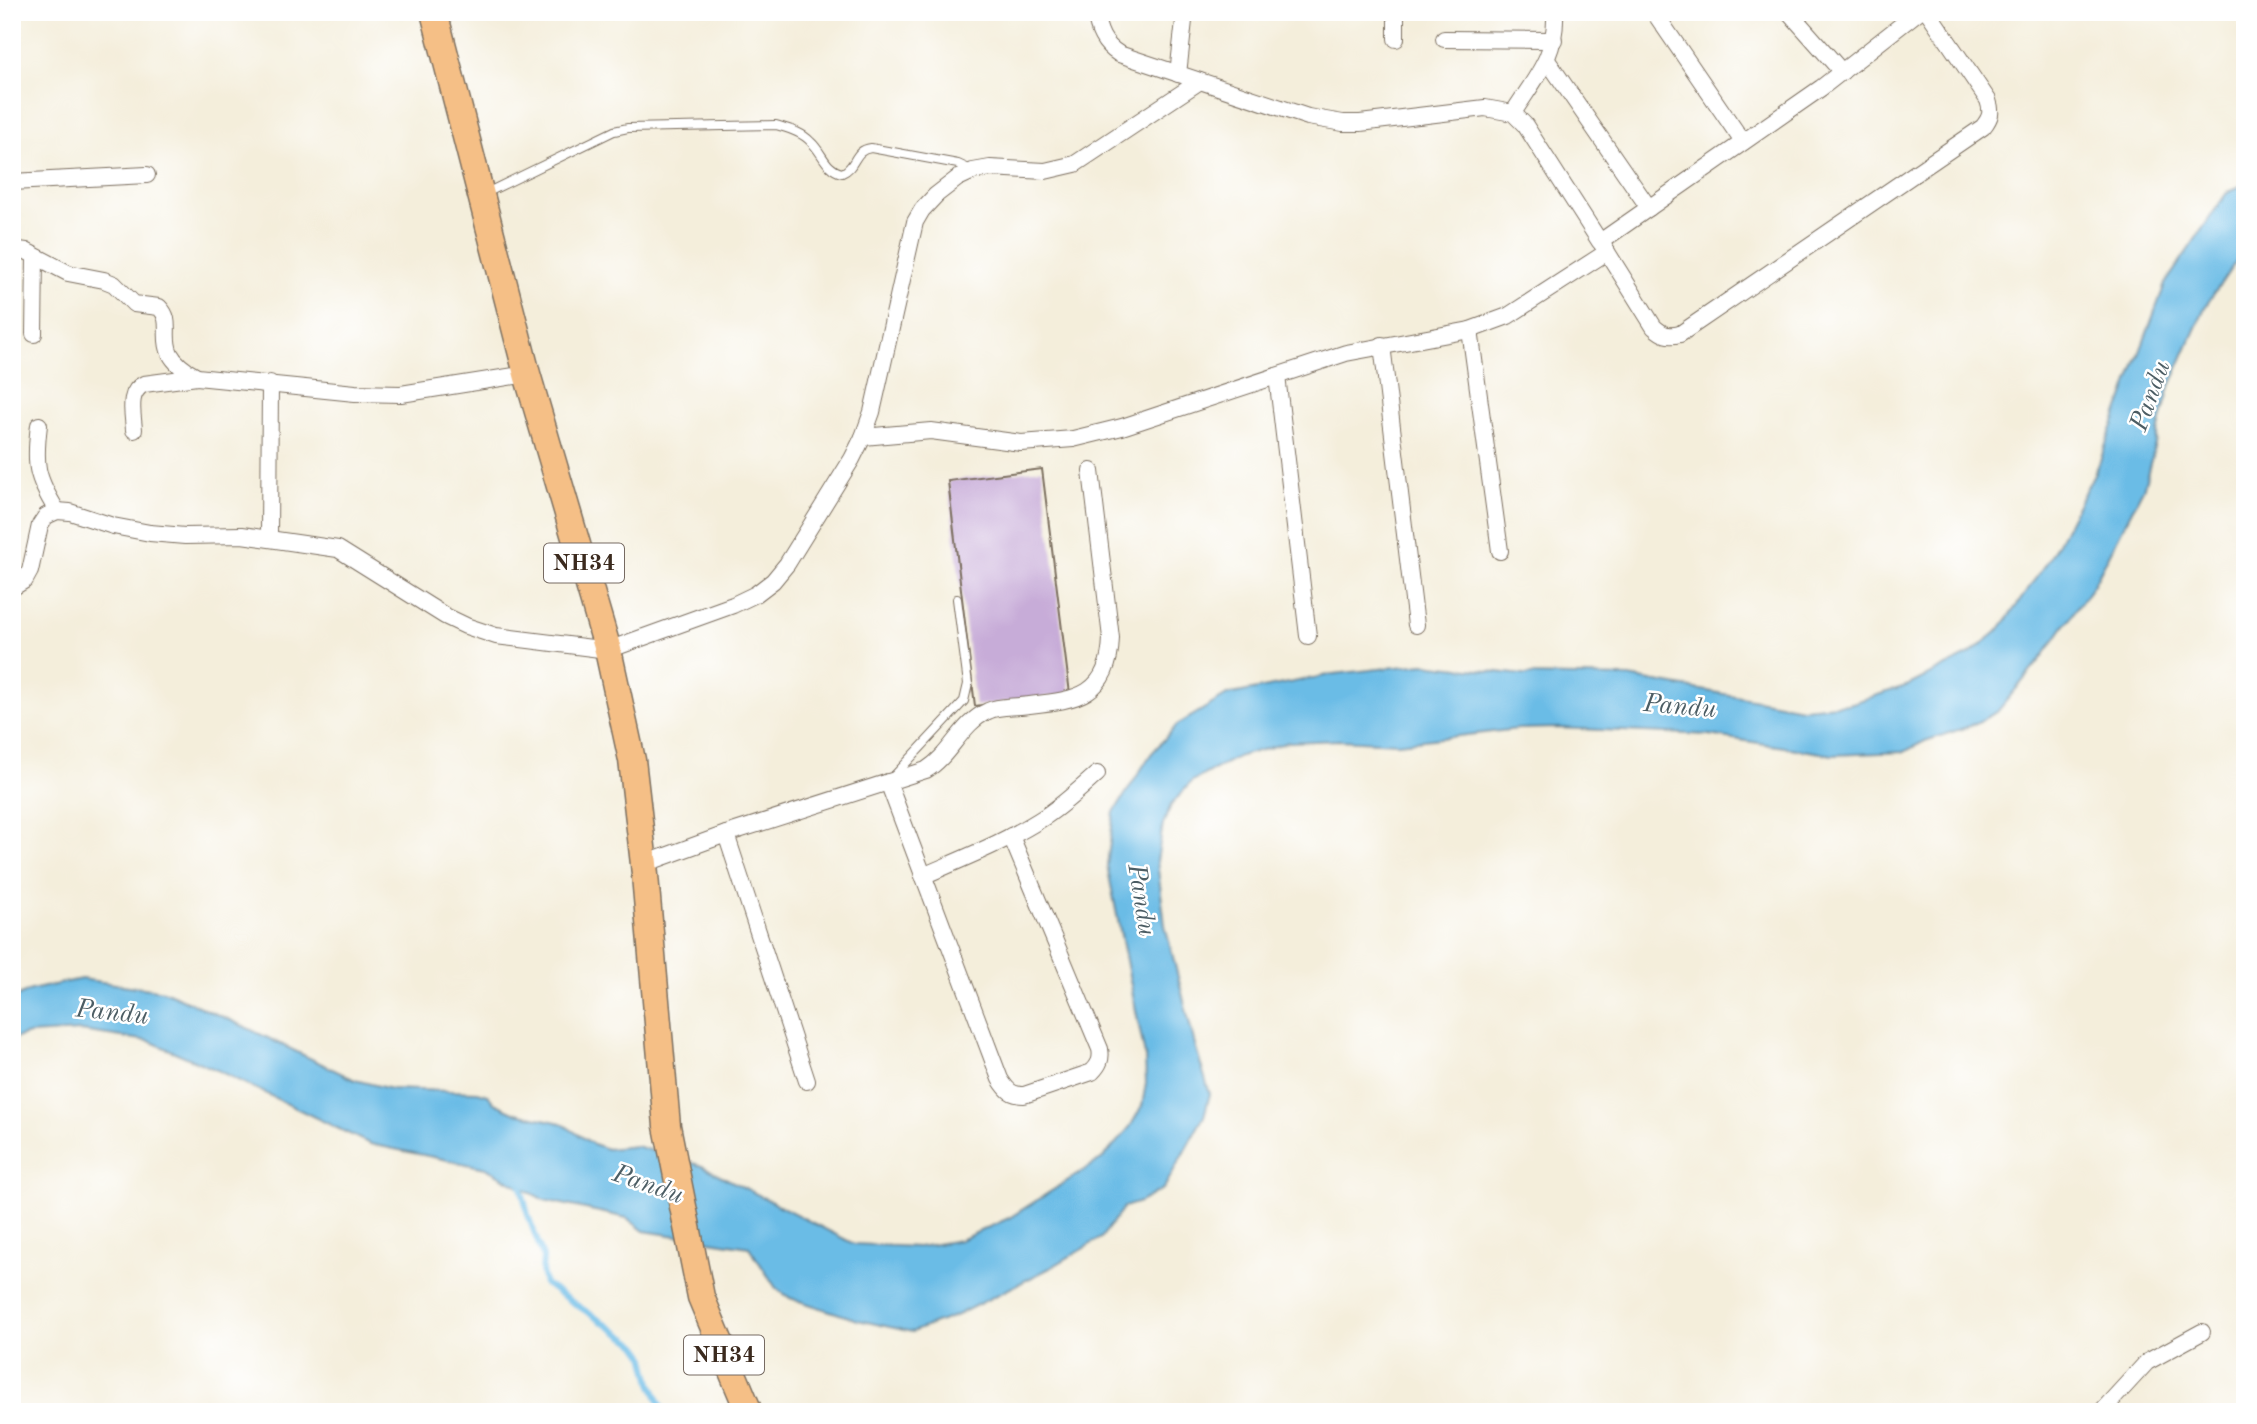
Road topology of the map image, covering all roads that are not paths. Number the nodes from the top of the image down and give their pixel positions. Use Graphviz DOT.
graph roads {
  1 [pos="434,12"];
  2 [pos="1095,12"];
  3 [pos="1185,12"];
  4 [pos="1396,12"];
  5 [pos="1555,12"];
  6 [pos="1654,12"];
  7 [pos="1789,12"];
  8 [pos="1918,12"];
  9 [pos="1928,12"];
  10 [pos="1396,39"];
  11 [pos="1444,40"];
  12 [pos="1554,40"];
  13 [pos="1547,60"];
  14 [pos="1842,72"];
  15 [pos="1178,74"];
  16 [pos="1200,81"];
  17 [pos="1513,113"];
  18 [pos="1743,142"];
  19 [pos="973,171"];
  20 [pos="147,175"];
  21 [pos="12,182"];
  22 [pos="482,195"];
  23 [pos="1649,208"];
  24 [pos="1604,247"];
  25 [pos="12,249"];
  26 [pos="35,257"];
  27 [pos="1470,330"];
  28 [pos="34,334"];
  29 [pos="1382,345"];
  30 [pos="527,374"];
  31 [pos="1277,376"];
  32 [pos="197,377"];
  33 [pos="270,383"];
  34 [pos="39,425"];
  35 [pos="134,430"];
  36 [pos="863,437"];
  37 [pos="1091,471"];
  38 [pos="57,512"];
  39 [pos="269,538"];
  40 [pos="1500,551"];
  41 [pos="12,588"];
  42 [pos="957,598"];
  43 [pos="1416,625"];
  44 [pos="1308,636"];
  45 [pos="608,650"];
  46 [pos="1097,774"];
  47 [pos="888,782"];
  48 [pos="726,834"];
  49 [pos="1011,836"];
  50 [pos="644,864"];
  51 [pos="923,876"];
  52 [pos="807,1081"];
  53 [pos="2202,1332"];
  54 [pos="749,1412"];
  55 [pos="2101,1412"];
  1 -- 22 [label="highway, NH34"];
  2 -- 15 [label="street"];
  3 -- 15 [label="street"];
  4 -- 10 [label="street"];
  5 -- 12 [label="street"];
  6 -- 18 [label="street"];
  7 -- 14 [label="street"];
  8 -- 14 [label="street"];
  9 -- 24 [label="street"];
  11 -- 12 [label="street"];
  12 -- 13 [label="street"];
  13 -- 17 [label="street"];
  13 -- 23 [label="street"];
  14 -- 18 [label="street"];
  15 -- 16 [label="street"];
  16 -- 17 [label="street"];
  16 -- 19 [label="street"];
  17 -- 24 [label="street"];
  18 -- 23 [label="street"];
  19 -- 22 [label="lane"];
  19 -- 36 [label="street"];
  20 -- 21 [label="street"];
  22 -- 30 [label="highway, NH34"];
  23 -- 24 [label="street"];
  24 -- 27 [label="street"];
  25 -- 26 [label="street"];
  26 -- 28 [label="street"];
  26 -- 32 [label="street"];
  27 -- 29 [label="street"];
  27 -- 40 [label="street"];
  29 -- 31 [label="street"];
  29 -- 43 [label="street"];
  30 -- 33 [label="street"];
  30 -- 45 [label="highway, NH34"];
  31 -- 36 [label="street"];
  31 -- 44 [label="street"];
  32 -- 33 [label="street"];
  32 -- 35 [label="street"];
  33 -- 39 [label="street"];
  34 -- 38 [label="street"];
  36 -- 45 [label="street"];
  37 -- 47 [label="street"];
  38 -- 39 [label="street"];
  38 -- 41 [label="street"];
  39 -- 45 [label="street"];
  42 -- 47 [label="lane"];
  45 -- 50 [label="highway, NH34"];
  46 -- 49 [label="street"];
  47 -- 48 [label="street"];
  47 -- 51 [label="street"];
  48 -- 50 [label="street"];
  48 -- 52 [label="street"];
  49 -- 51 [label="street"];
  49 -- 51 [label="street"];
  50 -- 54 [label="highway, NH34"];
  53 -- 55 [label="street"];
}
